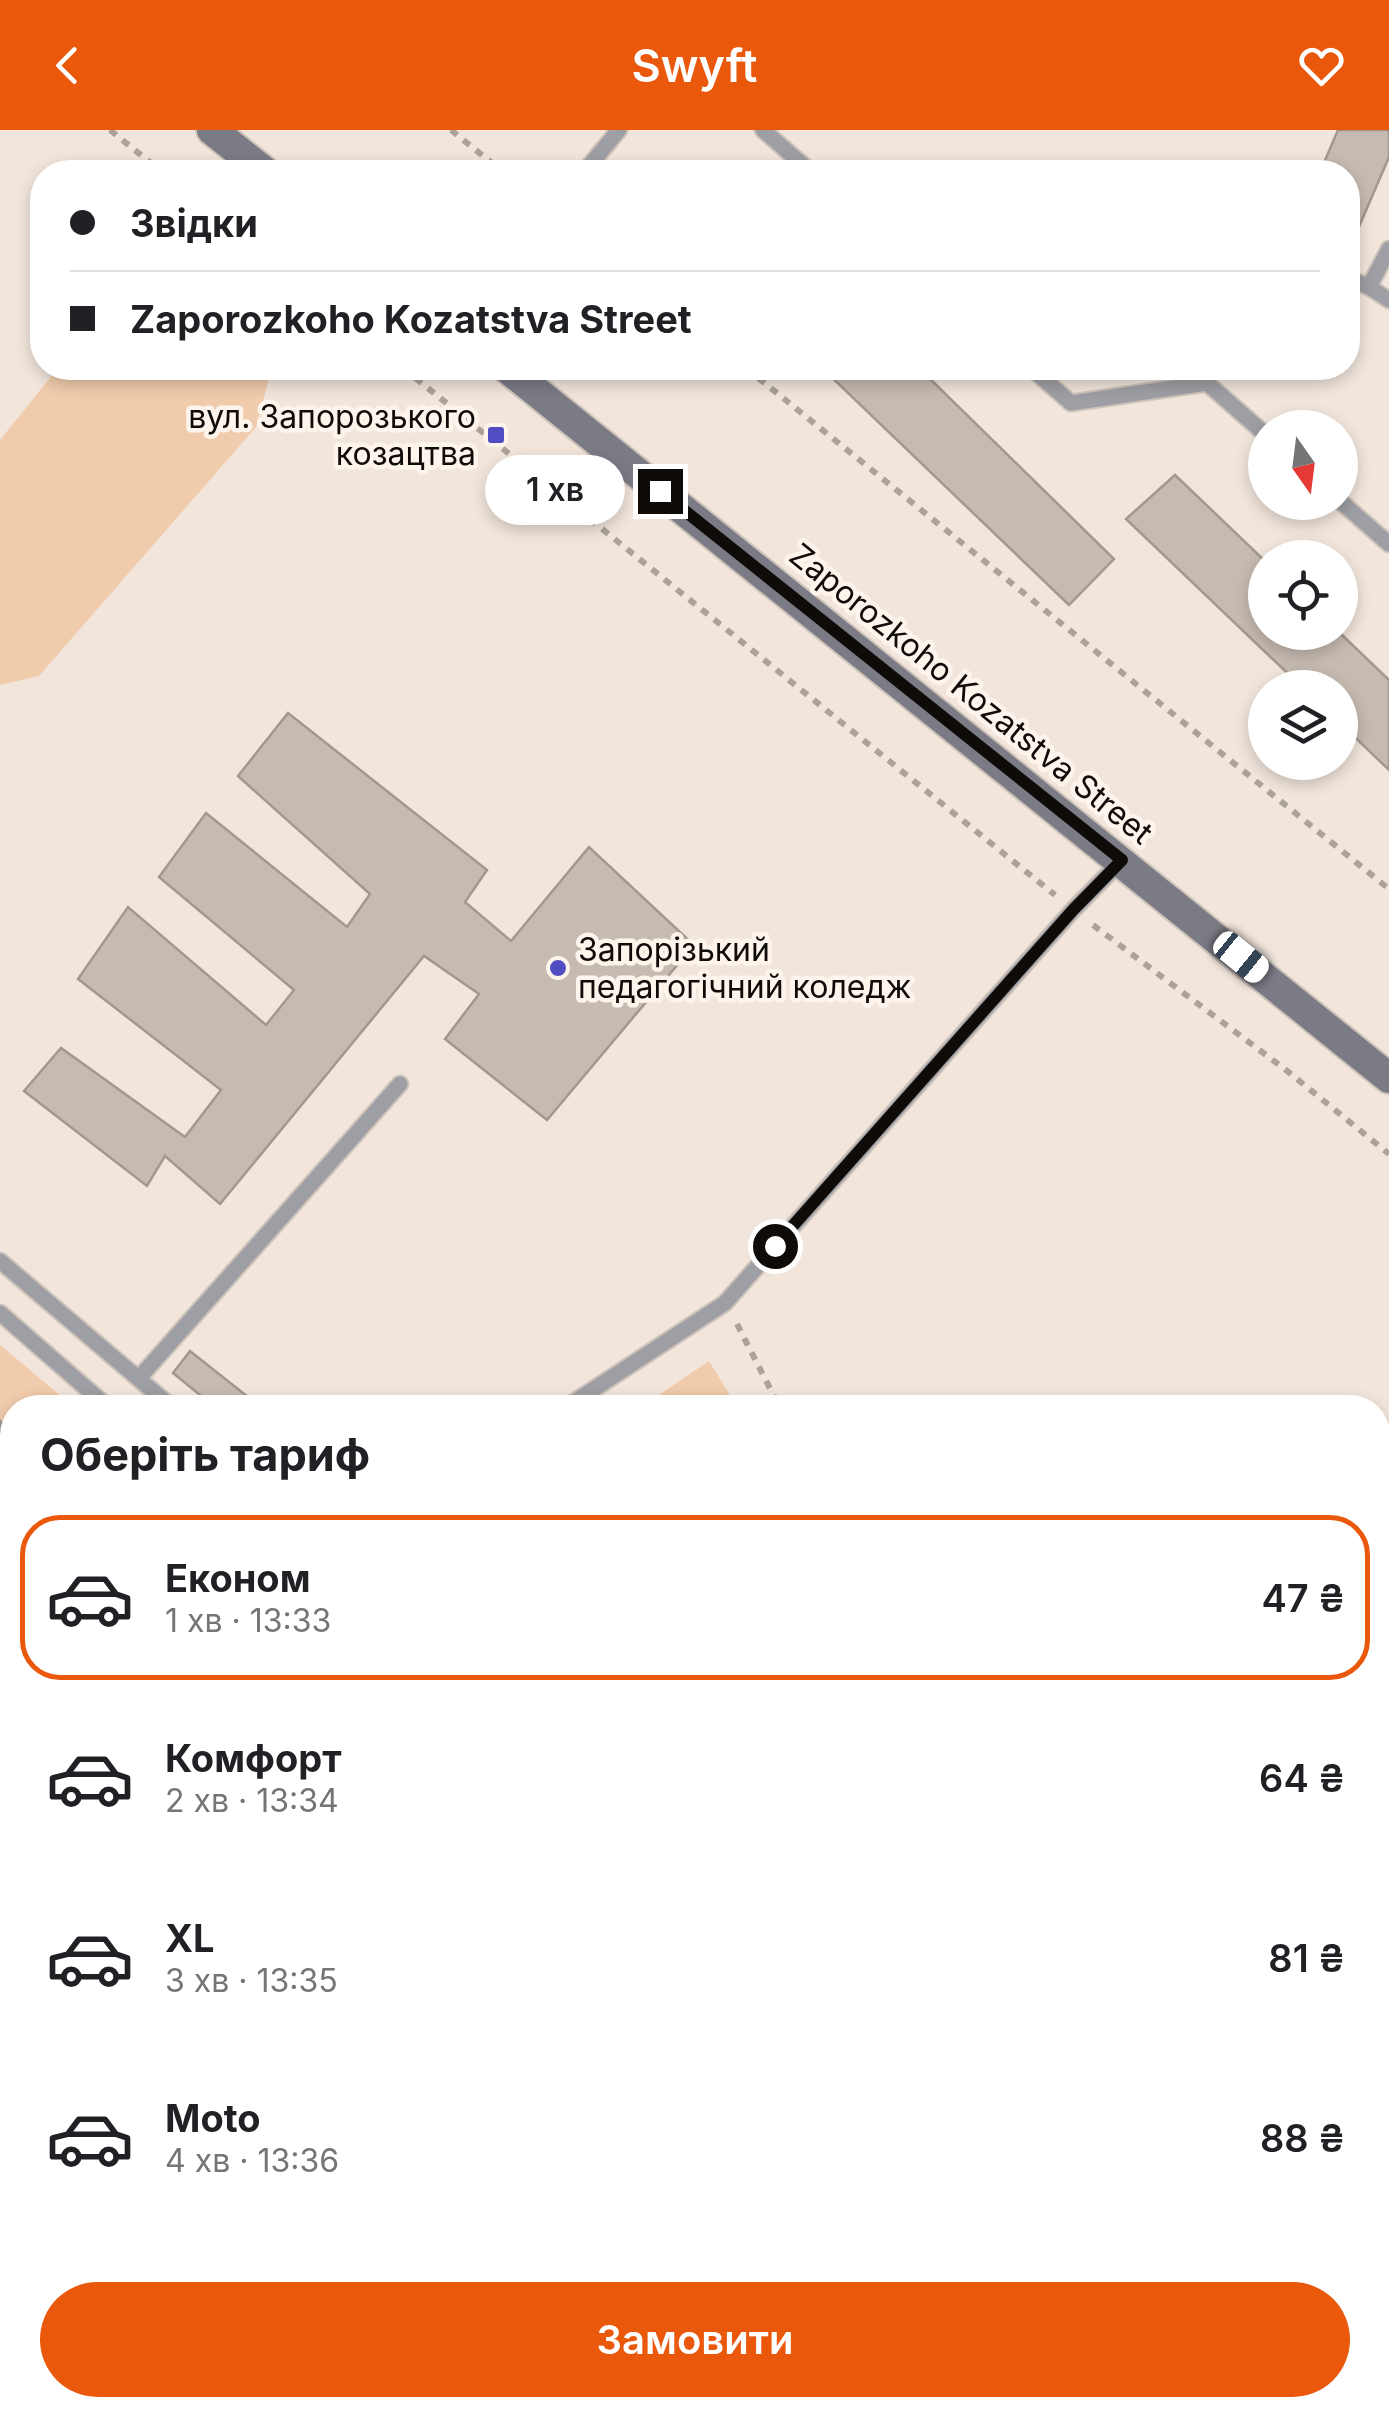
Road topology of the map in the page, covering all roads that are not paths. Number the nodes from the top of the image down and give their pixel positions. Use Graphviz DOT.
graph roads {
  1 [pos="212,130"];
  2 [pos="619,130"];
  3 [pos="763,130"];
  4 [pos="250,160"];
  5 [pos="594,160"];
  6 [pos="797,160"];
  7 [pos="1389,249"];
  8 [pos="1360,284"];
  9 [pos="1369,288"];
  10 [pos="1389,300"];
  11 [pos="522,380"];
  12 [pos="1045,380"];
  13 [pos="1185,380"];
  14 [pos="1215,380"];
  15 [pos="1248,416"];
  16 [pos="1358,517"];
  17 [pos="1389,544"];
  18 [pos="1122,860"];
  19 [pos="1389,1078"];
  20 [pos="400,1084"];
  21 [pos="0,1261"];
  22 [pos="0,1312"];
  23 [pos="138,1378"];
  24 [pos="95,1395"];
  25 [pos="158,1395"];
  26 [pos="585,1395"];
  1 -- 4 [label="street"];
  2 -- 5 [label="lane"];
  3 -- 6 [label="lane"];
  7 -- 9 [label="lane"];
  8 -- 9 [label="lane"];
  9 -- 10 [label="lane"];
  11 -- 18 [label="street, Zaporozkoho Kozatstva Street"];
  12 -- 13 [label="lane"];
  14 -- 15 [label="lane"];
  16 -- 17 [label="lane"];
  18 -- 19 [label="street, Zaporozkoho Kozatstva Street"];
  18 -- 26 [label="lane"];
  20 -- 23 [label="lane"];
  21 -- 23 [label="lane"];
  22 -- 24 [label="lane"];
  23 -- 25 [label="lane"];
}
